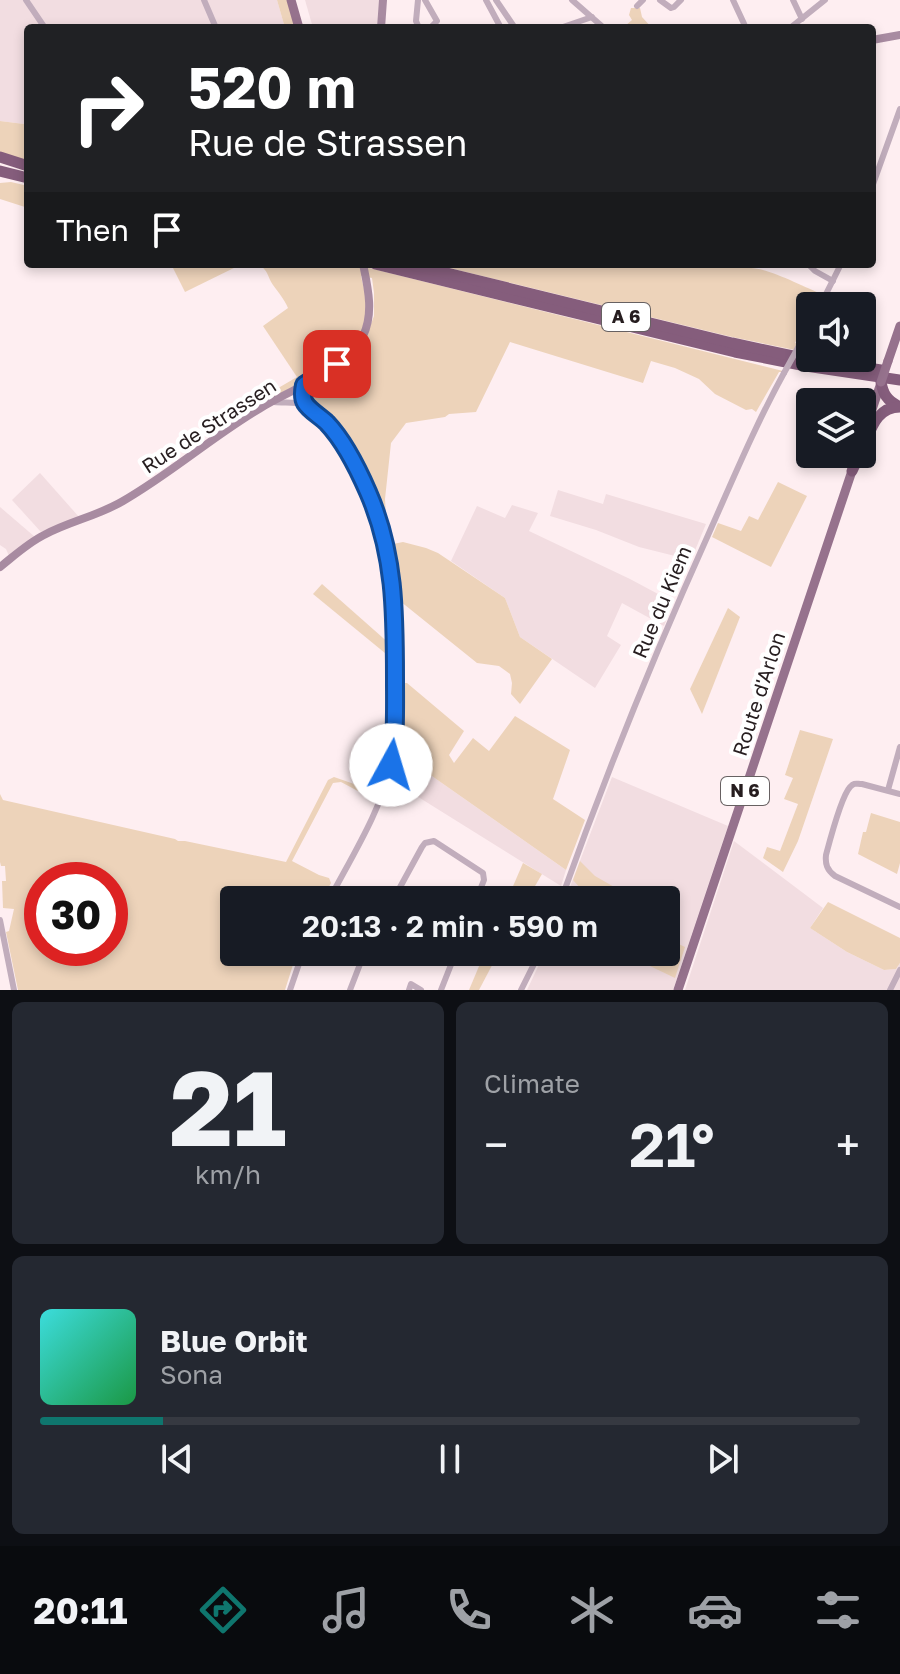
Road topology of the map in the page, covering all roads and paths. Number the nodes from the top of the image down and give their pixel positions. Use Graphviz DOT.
graph roads {
  1 [pos="26,0"];
  2 [pos="204,0"];
  3 [pos="291,0"];
  4 [pos="383,0"];
  5 [pos="418,0"];
  6 [pos="425,0"];
  7 [pos="486,0"];
  8 [pos="496,0"];
  9 [pos="572,0"];
  10 [pos="643,0"];
  11 [pos="660,0"];
  12 [pos="681,0"];
  13 [pos="733,0"];
  14 [pos="793,0"];
  15 [pos="825,0"];
  16 [pos="637,6"];
  17 [pos="505,13"];
  18 [pos="592,17"];
  19 [pos="496,19"];
  20 [pos="802,19"];
  21 [pos="42,24"];
  22 [pos="214,24"];
  23 [pos="298,24"];
  24 [pos="381,24"];
  25 [pos="417,24"];
  26 [pos="438,24"];
  27 [pos="499,24"];
  28 [pos="512,24"];
  29 [pos="572,24"];
  30 [pos="600,24"];
  31 [pos="744,24"];
  32 [pos="795,24"];
  33 [pos="900,35"];
  34 [pos="876,39"];
  35 [pos="900,109"];
  36 [pos="0,157"];
  37 [pos="0,164"];
  38 [pos="24,166"];
  39 [pos="24,167"];
  40 [pos="0,171"];
  41 [pos="876,176"];
  42 [pos="24,178"];
  43 [pos="24,179"];
  44 [pos="0,180"];
  45 [pos="364,268"];
  46 [pos="391,268"];
  47 [pos="426,268"];
  48 [pos="812,268"];
  49 [pos="839,268"];
  50 [pos="833,281"];
  51 [pos="827,292"];
  52 [pos="900,327"];
  53 [pos="796,351"];
  54 [pos="900,372"];
  55 [pos="860,375"];
  56 [pos="900,380"];
  57 [pos="304,385"];
  58 [pos="900,386"];
  59 [pos="881,388"];
  60 [pos="270,402"];
  61 [pos="876,402"];
  62 [pos="305,405"];
  63 [pos="899,406"];
  64 [pos="876,420"];
  65 [pos="853,468"];
  66 [pos="852,471"];
  67 [pos="0,567"];
  68 [pos="900,747"];
  69 [pos="888,790"];
  70 [pos="900,794"];
  71 [pos="336,886"];
  72 [pos="401,886"];
  73 [pos="482,886"];
  74 [pos="566,886"];
  75 [pos="900,907"];
  76 [pos="0,920"];
  77 [pos="298,966"];
  78 [pos="359,966"];
  79 [pos="450,966"];
  80 [pos="533,966"];
  81 [pos="900,970"];
  82 [pos="14,990"];
  83 [pos="290,990"];
  84 [pos="350,990"];
  85 [pos="409,990"];
  86 [pos="421,990"];
  87 [pos="441,990"];
  88 [pos="521,990"];
  89 [pos="678,990"];
  90 [pos="890,990"];
  1 -- 21 [label="street"];
  2 -- 22 [label="street"];
  3 -- 23 [label="main road"];
  4 -- 24 [label="main road"];
  5 -- 25 [label="street"];
  6 -- 26 [label="street"];
  7 -- 19 [label="street"];
  8 -- 17 [label="street"];
  9 -- 18 [label="street"];
  10 -- 16 [label="street"];
  11 -- 12 [label="street"];
  13 -- 31 [label="street"];
  14 -- 20 [label="street"];
  15 -- 20 [label="street"];
  17 -- 19 [label="street"];
  17 -- 28 [label="street"];
  18 -- 29 [label="street"];
  18 -- 30 [label="street"];
  19 -- 27 [label="street"];
  20 -- 32 [label="street"];
  33 -- 34 [label="main road"];
  35 -- 41 [label="street"];
  36 -- 38 [label="highway"];
  37 -- 39 [label="highway"];
  40 -- 42 [label="highway"];
  43 -- 44 [label="highway"];
  45 -- 57 [label="main road, Rue de Strassen"];
  46 -- 55 [label="highway, A 6"];
  47 -- 54 [label="highway, A 6"];
  48 -- 50 [label="street"];
  49 -- 50 [label="street"];
  50 -- 51 [label="street"];
  52 -- 59 [label="main road, bridge"];
  53 -- 74 [label="street, Rue du Kiem, bridge"];
  55 -- 56 [label="highway, A 6"];
  55 -- 58 [label="highway"];
  57 -- 60 [label="main road, Rue de Strassen"];
  57 -- 62 [label="street"];
  59 -- 61 [label="main road"];
  59 -- 63 [label="highway"];
  60 -- 62 [label="street"];
  60 -- 67 [label="main road, Rue de Strassen"];
  62 -- 71 [label="street"];
  63 -- 64 [label="highway"];
  65 -- 66 [label="highway"];
  66 -- 89 [label="main road, Route d'Arlon / N 6"];
  68 -- 69 [label="street"];
  69 -- 70 [label="street"];
  69 -- 75 [label="street"];
  72 -- 73 [label="street"];
  76 -- 82 [label="street"];
  77 -- 83 [label="street"];
  78 -- 84 [label="street"];
  79 -- 87 [label="street"];
  80 -- 88 [label="street"];
  81 -- 90 [label="street"];
  85 -- 86 [label="street"];
}
